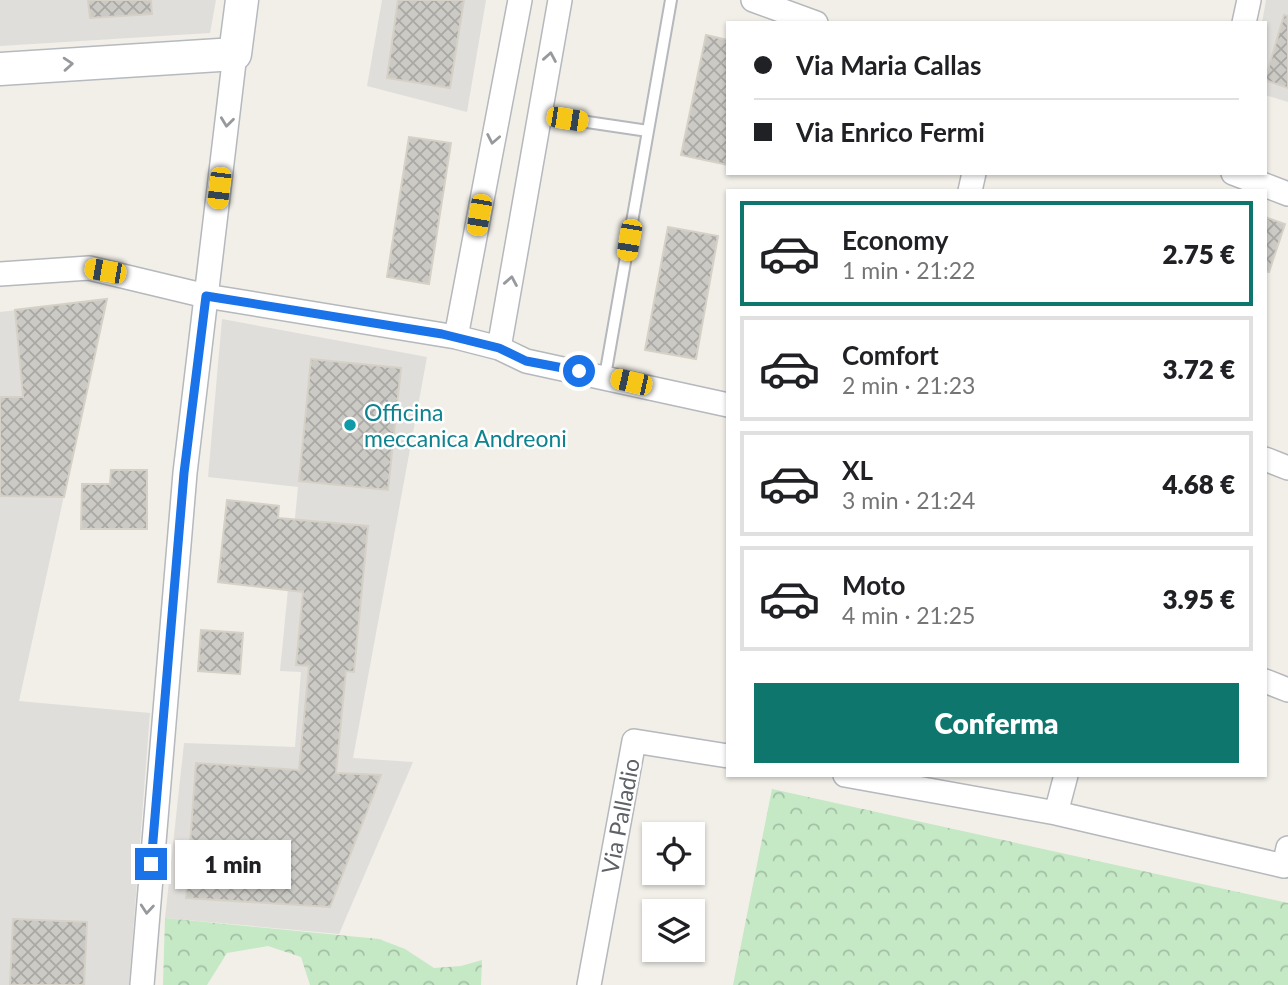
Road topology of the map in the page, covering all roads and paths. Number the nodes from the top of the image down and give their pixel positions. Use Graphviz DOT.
graph roads {
  1 [pos="242,0"];
  2 [pos="520,0"];
  3 [pos="559,0"];
  4 [pos="671,0"];
  5 [pos="753,0"];
  6 [pos="1250,0"];
  7 [pos="811,21"];
  8 [pos="1245,21"];
  9 [pos="235,54"];
  10 [pos="0,69"];
  11 [pos="540,115"];
  12 [pos="648,131"];
  13 [pos="1238,175"];
  14 [pos="1288,194"];
  15 [pos="0,274"];
  16 [pos="206,296"];
  17 [pos="456,337"];
  18 [pos="499,348"];
  19 [pos="605,376"];
  20 [pos="726,405"];
  21 [pos="1267,460"];
  22 [pos="1288,468"];
  23 [pos="1267,682"];
  24 [pos="1288,690"];
  25 [pos="726,756"];
  26 [pos="856,777"];
  27 [pos="1065,777"];
  28 [pos="1056,813"];
  29 [pos="1288,848"];
  30 [pos="142,985"];
  31 [pos="589,985"];
  1 -- 9 [label="street"];
  2 -- 17 [label="street, one-way"];
  11 -- 3 [label="street, one-way"];
  4 -- 12 [label="lane"];
  5 -- 7 [label="street"];
  6 -- 8 [label="street"];
  10 -- 9 [label="street, one-way"];
  9 -- 16 [label="street, one-way"];
  11 -- 12 [label="lane"];
  18 -- 11 [label="street, one-way"];
  12 -- 19 [label="lane"];
  13 -- 14 [label="street"];
  15 -- 16 [label="street"];
  16 -- 17 [label="street"];
  16 -- 30 [label="street, one-way"];
  17 -- 18 [label="street"];
  18 -- 19 [label="street"];
  19 -- 20 [label="street"];
  21 -- 22 [label="street"];
  23 -- 24 [label="street"];
  25 -- 31 [label="street, Via Palladio"];
  26 -- 28 [label="street"];
  27 -- 28 [label="street"];
  28 -- 29 [label="street"];
}
